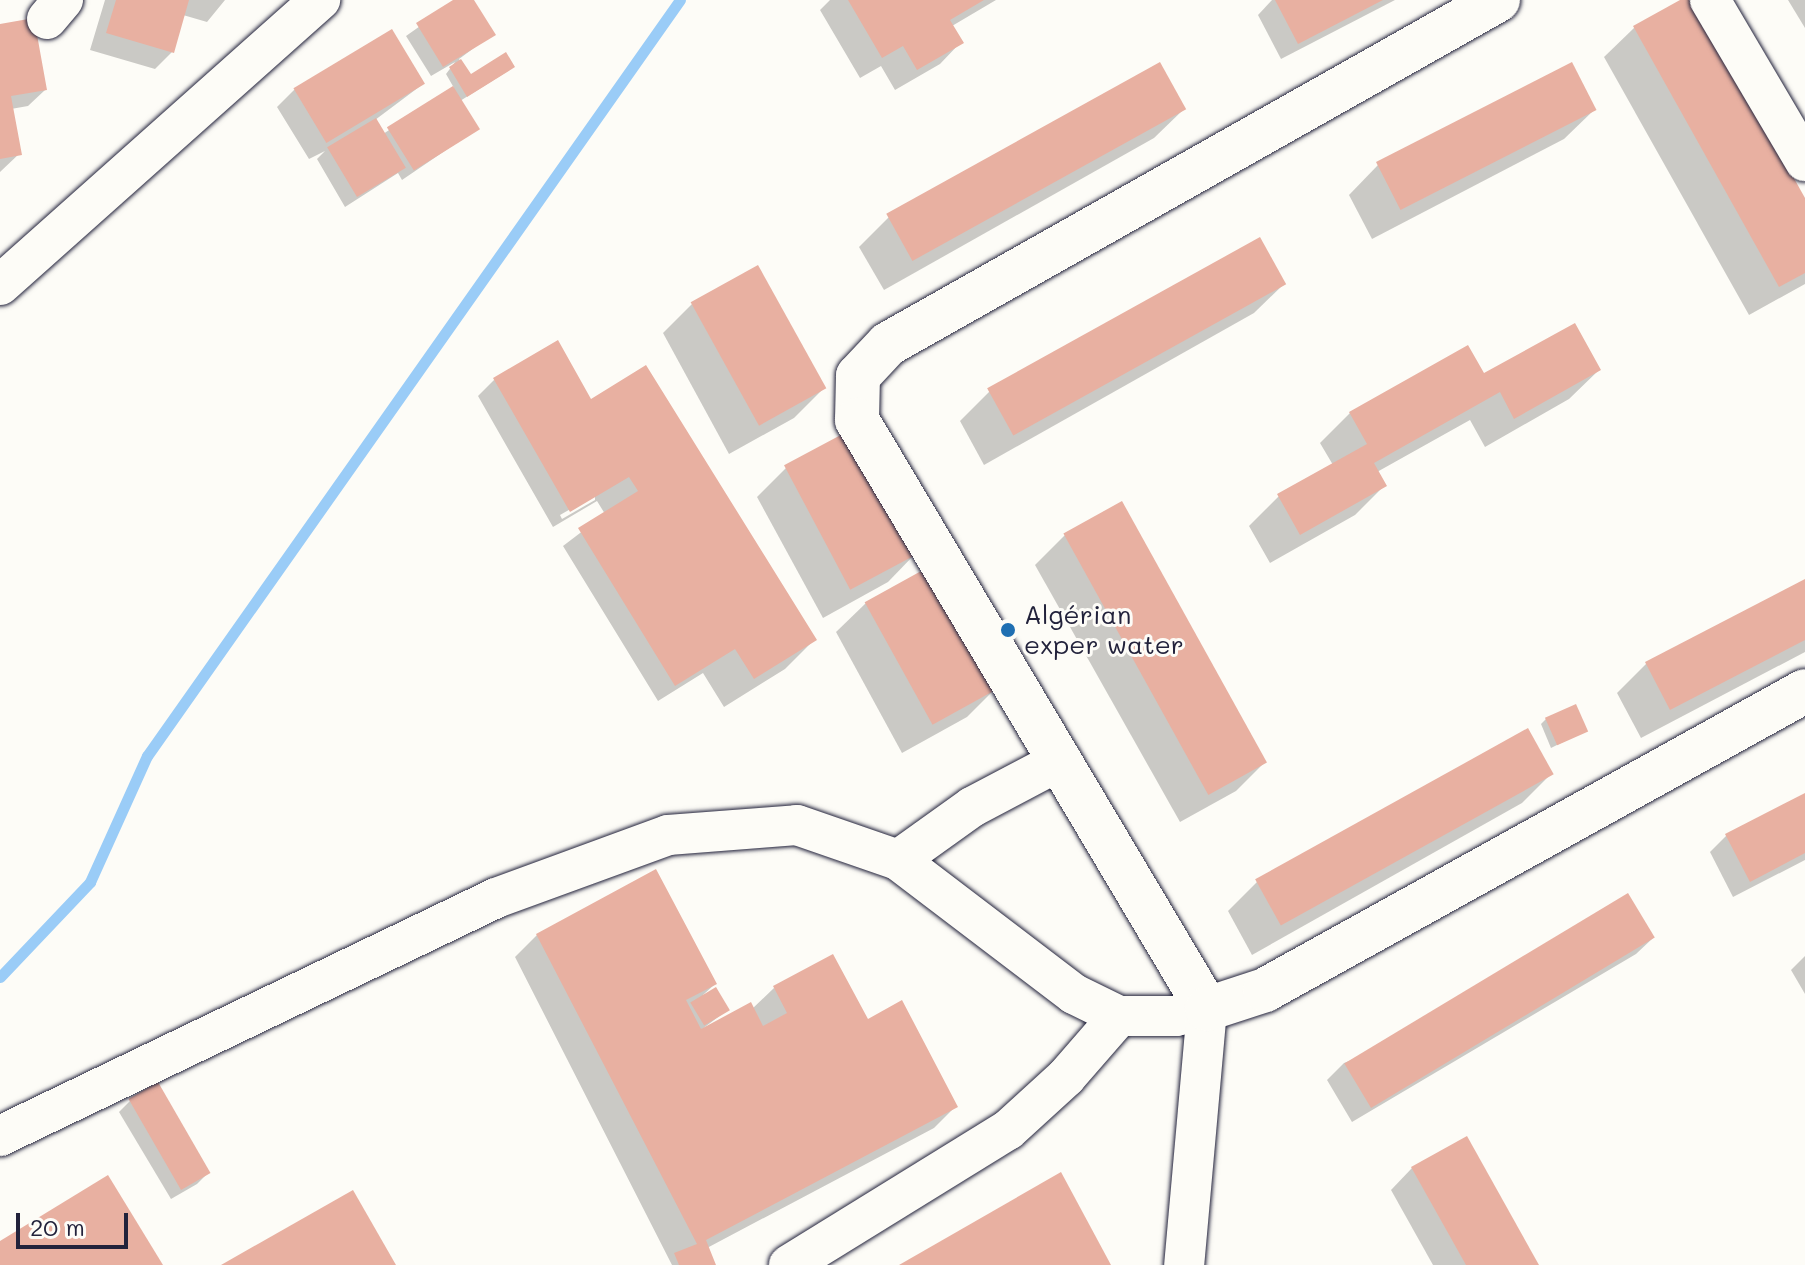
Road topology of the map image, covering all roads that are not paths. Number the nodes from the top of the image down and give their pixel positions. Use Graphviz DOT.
graph roads {
  1 [pos="320,0"];
  2 [pos="1498,0"];
  3 [pos="1710,0"];
  4 [pos="1805,161"];
  5 [pos="0,285"];
  6 [pos="1805,691"];
  7 [pos="1061,760"];
  8 [pos="898,860"];
  9 [pos="1207,1009"];
  10 [pos="1119,1016"];
  11 [pos="0,1136"];
  12 [pos="789,1265"];
  13 [pos="1184,1265"];
  1 -- 5 [label="street"];
  2 -- 7 [label="street"];
  3 -- 4 [label="street"];
  6 -- 9 [label="street"];
  7 -- 8 [label="street"];
  7 -- 9 [label="street"];
  8 -- 10 [label="street"];
  8 -- 11 [label="street"];
  9 -- 10 [label="street"];
  9 -- 13 [label="street"];
  10 -- 12 [label="street"];
}
